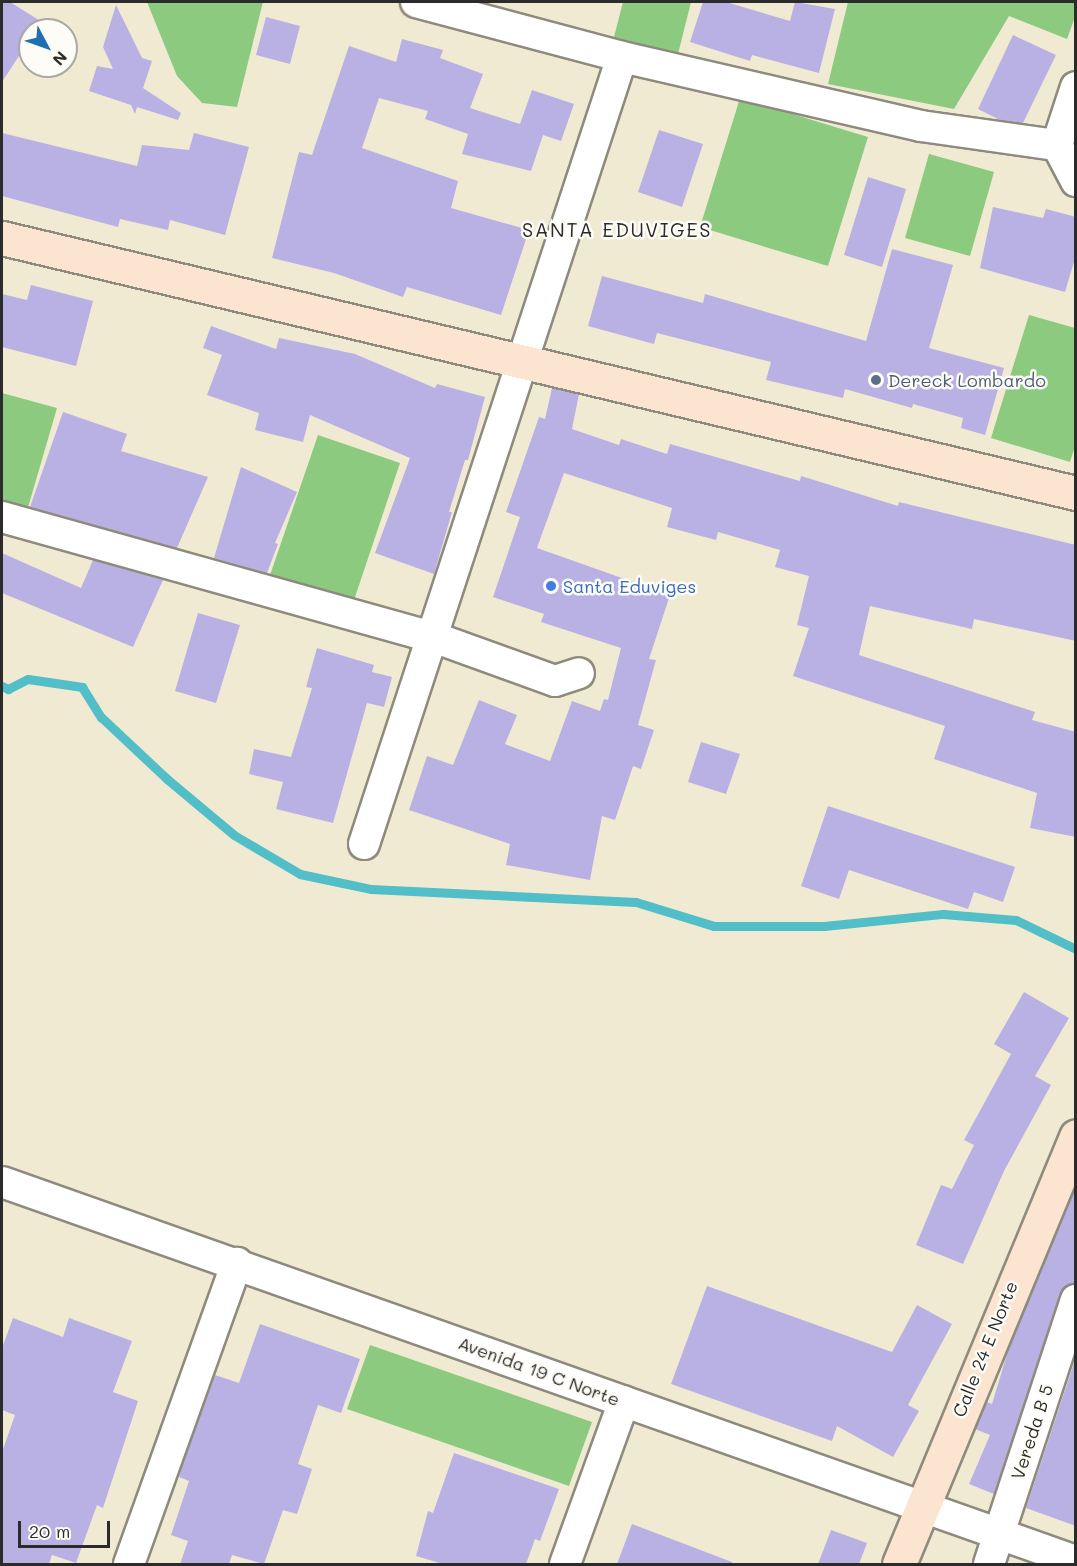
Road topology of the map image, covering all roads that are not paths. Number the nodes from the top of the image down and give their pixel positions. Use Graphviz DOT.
graph roads {
  1 [pos="416,2"];
  2 [pos="622,57"];
  3 [pos="1076,87"];
  4 [pos="1057,145"];
  5 [pos="1076,181"];
  6 [pos="2,238"];
  7 [pos="524,360"];
  8 [pos="1076,493"];
  9 [pos="2,517"];
  10 [pos="433,637"];
  11 [pos="579,672"];
  12 [pos="364,844"];
  13 [pos="1076,1136"];
  14 [pos="2,1182"];
  15 [pos="237,1263"];
  16 [pos="1076,1300"];
  17 [pos="624,1401"];
  18 [pos="922,1505"];
  19 [pos="999,1535"];
  20 [pos="1076,1561"];
  21 [pos="129,1564"];
  22 [pos="565,1564"];
  23 [pos="899,1564"];
  24 [pos="989,1564"];
  1 -- 2 [label="street"];
  2 -- 4 [label="street"];
  2 -- 7 [label="street"];
  3 -- 4 [label="street"];
  4 -- 5 [label="street"];
  6 -- 7 [label="street"];
  7 -- 8 [label="street"];
  7 -- 10 [label="street"];
  9 -- 10 [label="street"];
  10 -- 11 [label="street"];
  10 -- 12 [label="street"];
  13 -- 18 [label="street, Calle 24 E Norte"];
  14 -- 15 [label="street, Avenida 19 C Norte"];
  15 -- 17 [label="street, Avenida 19 C Norte"];
  15 -- 21 [label="street"];
  16 -- 19 [label="street, Vereda B 5"];
  17 -- 18 [label="street, Avenida 19 C Norte"];
  17 -- 22 [label="street"];
  18 -- 19 [label="street, Avenida 19 C Norte"];
  18 -- 23 [label="street, Calle 24 E Norte"];
  19 -- 20 [label="street, Avenida 19 C Norte"];
  19 -- 24 [label="street, Vereda B 5"];
}
